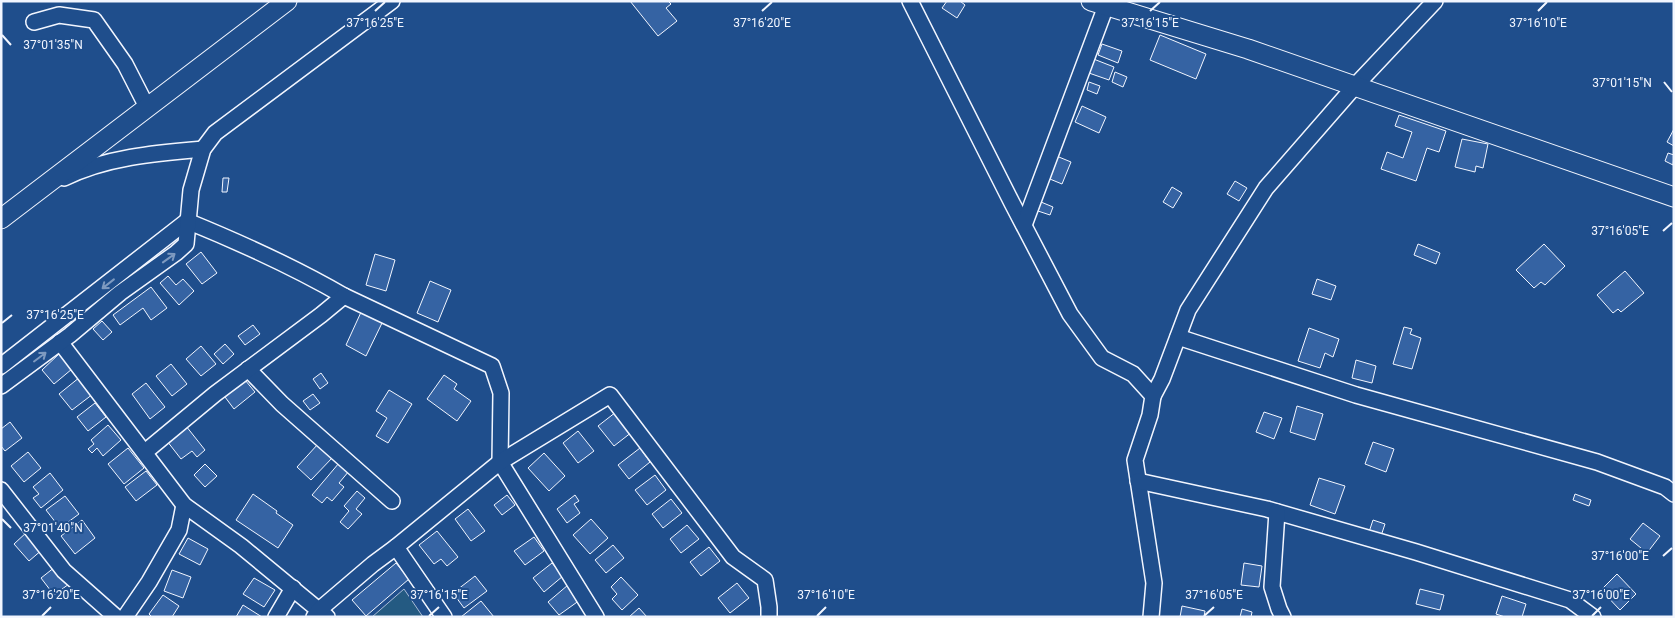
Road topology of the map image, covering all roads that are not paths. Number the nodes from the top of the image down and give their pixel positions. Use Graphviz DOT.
graph roads {
  1 [pos="287,1"];
  2 [pos="392,1"];
  3 [pos="910,1"];
  4 [pos="1434,1"];
  5 [pos="1099,4"];
  6 [pos="34,22"];
  7 [pos="1355,86"];
  8 [pos="147,107"];
  9 [pos="203,149"];
  10 [pos="32,194"];
  11 [pos="1674,197"];
  12 [pos="1,219"];
  13 [pos="187,221"];
  14 [pos="1024,225"];
  15 [pos="344,296"];
  16 [pos="1178,337"];
  17 [pos="60,342"];
  18 [pos="1,366"];
  19 [pos="248,369"];
  20 [pos="1,386"];
  21 [pos="1154,396"];
  22 [pos="144,452"];
  23 [pos="500,462"];
  24 [pos="1138,481"];
  25 [pos="1,490"];
  26 [pos="1674,494"];
  27 [pos="392,501"];
  28 [pos="184,505"];
  29 [pos="1277,512"];
  30 [pos="396,547"];
  31 [pos="293,588"];
  32 [pos="320,614"];
  33 [pos="1280,614"];
  34 [pos="116,617"];
  35 [pos="125,617"];
  36 [pos="276,617"];
  37 [pos="444,617"];
  38 [pos="596,617"];
  39 [pos="769,617"];
  40 [pos="1151,617"];
  41 [pos="1593,617"];
  1 -- 8 [label="main road"];
  2 -- 9 [label="street"];
  3 -- 14 [label="street"];
  4 -- 7 [label="street"];
  5 -- 7 [label="main road"];
  5 -- 14 [label="street"];
  6 -- 8 [label="street"];
  7 -- 11 [label="main road"];
  7 -- 16 [label="street"];
  8 -- 10 [label="main road"];
  9 -- 10 [label="street"];
  9 -- 13 [label="street"];
  10 -- 12 [label="main road"];
  13 -- 15 [label="street"];
  17 -- 13 [label="street, one-way"];
  13 -- 18 [label="street, one-way"];
  14 -- 21 [label="street"];
  15 -- 19 [label="street"];
  15 -- 23 [label="street"];
  16 -- 21 [label="street"];
  16 -- 26 [label="street"];
  20 -- 17 [label="street, one-way"];
  17 -- 22 [label="street"];
  19 -- 22 [label="street"];
  19 -- 27 [label="street"];
  21 -- 24 [label="street"];
  22 -- 28 [label="street"];
  23 -- 30 [label="street"];
  23 -- 38 [label="street"];
  23 -- 39 [label="street"];
  24 -- 29 [label="street"];
  24 -- 40 [label="street"];
  25 -- 34 [label="street"];
  28 -- 31 [label="street"];
  28 -- 35 [label="street"];
  29 -- 33 [label="street"];
  29 -- 41 [label="street"];
  30 -- 32 [label="street"];
  30 -- 37 [label="street"];
  31 -- 32 [label="street"];
  31 -- 36 [label="street"];
}
